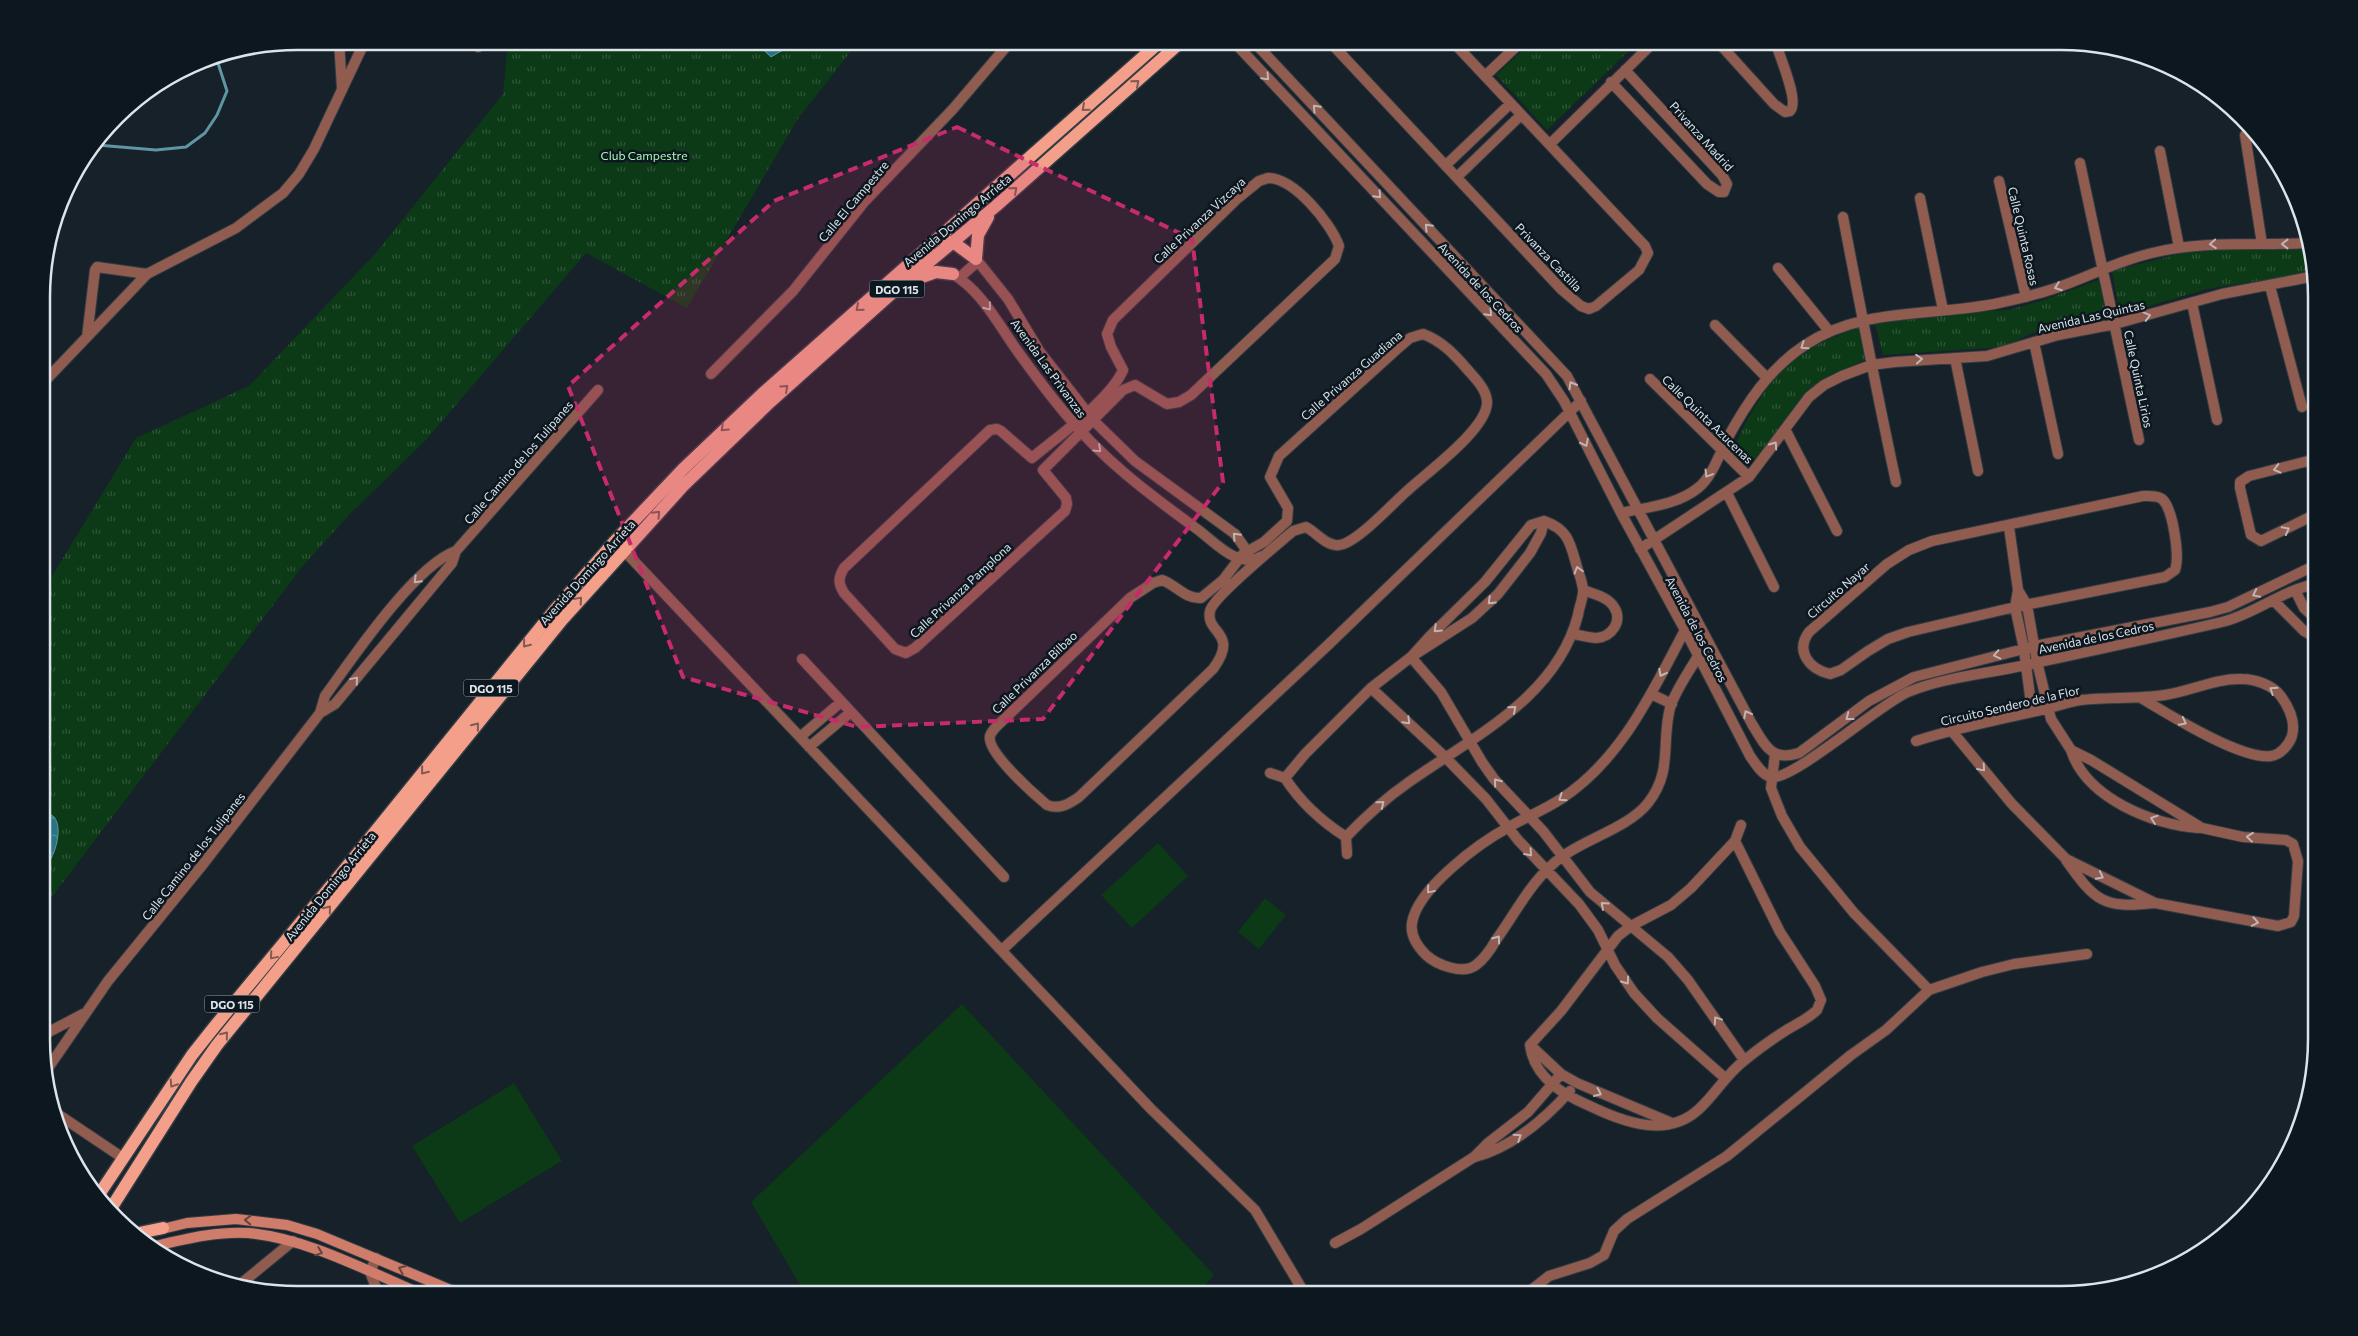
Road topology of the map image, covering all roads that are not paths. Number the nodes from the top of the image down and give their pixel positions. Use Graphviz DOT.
graph roads {
  1 [pos="340,50"];
  2 [pos="361,50"];
  3 [pos="1003,50"];
  4 [pos="1148,50"];
  5 [pos="1161,50"];
  6 [pos="1172,50"];
  7 [pos="1241,50"];
  8 [pos="1261,50"];
  9 [pos="1337,50"];
  10 [pos="1461,50"];
  11 [pos="1513,50"];
  12 [pos="1646,50"];
  13 [pos="1725,50"];
  14 [pos="1778,50"];
  15 [pos="1165,56"];
  16 [pos="1625,70"];
  17 [pos="1486,76"];
  18 [pos="1611,82"];
  19 [pos="342,89"];
  20 [pos="1510,104"];
  21 [pos="1521,115"];
  22 [pos="2245,135"];
  23 [pos="1550,144"];
  24 [pos="2160,151"];
  25 [pos="2080,163"];
  26 [pos="1446,165"];
  27 [pos="1457,177"];
  28 [pos="1999,181"];
  29 [pos="1920,198"];
  30 [pos="996,206"];
  31 [pos="1843,217"];
  32 [pos="937,241"];
  33 [pos="953,242"];
  34 [pos="2302,243"];
  35 [pos="2262,244"];
  36 [pos="2179,247"];
  37 [pos="935,258"];
  38 [pos="976,260"];
  39 [pos="1778,268"];
  40 [pos="2104,269"];
  41 [pos="147,274"];
  42 [pos="956,276"];
  43 [pos="2307,278"];
  44 [pos="2270,286"];
  45 [pos="892,293"];
  46 [pos="2026,297"];
  47 [pos="2192,303"];
  48 [pos="1943,310"];
  49 [pos="1864,319"];
  50 [pos="1715,324"];
  51 [pos="2115,324"];
  52 [pos="1829,331"];
  53 [pos="87,337"];
  54 [pos="2034,342"];
  55 [pos="1955,358"];
  56 [pos="1871,365"];
  57 [pos="711,374"];
  58 [pos="50,376"];
  59 [pos="1766,377"];
  60 [pos="1650,379"];
  61 [pos="598,390"];
  62 [pos="765,398"];
  63 [pos="1581,401"];
  64 [pos="2302,407"];
  65 [pos="1087,411"];
  66 [pos="1569,412"];
  67 [pos="1093,420"];
  68 [pos="2217,420"];
  69 [pos="1073,423"];
  70 [pos="1784,429"];
  71 [pos="1080,432"];
  72 [pos="2139,440"];
  73 [pos="1721,450"];
  74 [pos="2058,454"];
  75 [pos="2308,461"];
  76 [pos="1978,471"];
  77 [pos="1749,477"];
  78 [pos="1896,482"];
  79 [pos="1727,493"];
  80 [pos="1688,494"];
  81 [pos="1638,509"];
  82 [pos="1696,511"];
  83 [pos="1621,513"];
  84 [pos="2308,518"];
  85 [pos="1544,521"];
  86 [pos="2009,527"];
  87 [pos="1837,531"];
  88 [pos="1656,541"];
  89 [pos="619,545"];
  90 [pos="1274,547"];
  91 [pos="1640,549"];
  92 [pos="456,551"];
  93 [pos="1245,556"];
  94 [pos="2308,569"];
  95 [pos="1240,579"];
  96 [pos="2277,584"];
  97 [pos="2308,586"];
  98 [pos="1774,587"];
  99 [pos="1583,590"];
  100 [pos="2018,590"];
  101 [pos="2295,590"];
  102 [pos="2278,598"];
  103 [pos="2028,605"];
  104 [pos="2015,607"];
  105 [pos="2308,612"];
  106 [pos="1685,630"];
  107 [pos="2308,633"];
  108 [pos="1573,634"];
  109 [pos="2035,646"];
  110 [pos="2024,649"];
  111 [pos="1698,656"];
  112 [pos="1411,657"];
  113 [pos="802,659"];
  114 [pos="2037,662"];
  115 [pos="2026,665"];
  116 [pos="1371,688"];
  117 [pos="1651,694"];
  118 [pos="2141,698"];
  119 [pos="842,702"];
  120 [pos="1672,704"];
  121 [pos="2048,708"];
  122 [pos="851,712"];
  123 [pos="2032,712"];
  124 [pos="320,713"];
  125 [pos="1952,730"];
  126 [pos="800,737"];
  127 [pos="1470,740"];
  128 [pos="1916,741"];
  129 [pos="809,747"];
  130 [pos="2071,750"];
  131 [pos="1775,754"];
  132 [pos="1445,757"];
  133 [pos="1270,774"];
  134 [pos="1771,777"];
  135 [pos="1285,778"];
  136 [pos="1529,817"];
  137 [pos="1741,825"];
  138 [pos="1508,827"];
  139 [pos="2202,828"];
  140 [pos="1346,837"];
  141 [pos="1735,841"];
  142 [pos="1347,854"];
  143 [pos="1563,856"];
  144 [pos="2066,859"];
  145 [pos="1547,870"];
  146 [pos="349,874"];
  147 [pos="1004,877"];
  148 [pos="2155,903"];
  149 [pos="1631,926"];
  150 [pos="1002,950"];
  151 [pos="1607,950"];
  152 [pos="2087,954"];
  153 [pos="1929,990"];
  154 [pos="84,1013"];
  155 [pos="50,1031"];
  156 [pos="1530,1045"];
  157 [pos="1744,1060"];
  158 [pos="51,1063"];
  159 [pos="1562,1074"];
  160 [pos="1725,1078"];
  161 [pos="1577,1083"];
  162 [pos="1553,1085"];
  163 [pos="1566,1095"];
  164 [pos="63,1118"];
  165 [pos="1672,1123"];
  166 [pos="1474,1157"];
  167 [pos="124,1158"];
  168 [pos="138,1167"];
  169 [pos="108,1181"];
  170 [pos="102,1190"];
  171 [pos="121,1192"];
  172 [pos="107,1196"];
  173 [pos="113,1205"];
  174 [pos="119,1211"];
  175 [pos="162,1228"];
  176 [pos="143,1232"];
  177 [pos="147,1235"];
  178 [pos="293,1241"];
  179 [pos="1335,1243"];
  180 [pos="160,1244"];
  181 [pos="376,1258"];
  182 [pos="370,1272"];
  183 [pos="245,1280"];
  184 [pos="375,1286"];
  185 [pos="403,1286"];
  186 [pos="442,1286"];
  187 [pos="1300,1286"];
  188 [pos="1536,1286"];
  1 -- 19 [label="street"];
  2 -- 19 [label="street"];
  3 -- 57 [label="street, Calle El Campestre"];
  4 -- 32 [label="main road, Avenida Domingo Arrieta / DGO 115, one-way"];
  5 -- 15 [label="street"];
  6 -- 15 [label="main road, Avenida Domingo Arrieta / DGO 115"];
  7 -- 66 [label="street, Avenida de los Cedros, one-way"];
  63 -- 8 [label="street, Avenida de los Cedros, one-way"];
  9 -- 26 [label="street, Privanza Castilla"];
  10 -- 17 [label="street, Privanza Castilla"];
  11 -- 17 [label="street"];
  12 -- 16 [label="street"];
  13 -- 14 [label="street"];
  30 -- 15 [label="main road, Avenida Domingo Arrieta / DGO 115, one-way"];
  16 -- 18 [label="street"];
  16 -- 18 [label="street, Privanza Madrid"];
  17 -- 20 [label="street, Privanza Castilla"];
  18 -- 23 [label="street"];
  19 -- 41 [label="street"];
  20 -- 21 [label="street, Privanza Castilla"];
  20 -- 26 [label="street"];
  21 -- 23 [label="street, Privanza Castilla"];
  21 -- 27 [label="street"];
  22 -- 35 [label="street"];
  23 -- 27 [label="street, Privanza Castilla"];
  24 -- 36 [label="street"];
  25 -- 40 [label="street, Calle Quinta Lirios"];
  26 -- 27 [label="street, Privanza Castilla"];
  28 -- 46 [label="street, Calle Quinta Rosas"];
  29 -- 48 [label="street"];
  30 -- 33 [label="main road, Avenida Domingo Arrieta / DGO 115"];
  30 -- 38 [label="main road"];
  31 -- 49 [label="street"];
  32 -- 33 [label="main road"];
  32 -- 37 [label="main road"];
  32 -- 62 [label="main road, Avenida Domingo Arrieta / DGO 115, one-way"];
  33 -- 37 [label="main road, Avenida Domingo Arrieta / DGO 115"];
  33 -- 38 [label="main road"];
  34 -- 35 [label="street, one-way"];
  35 -- 36 [label="street, one-way"];
  36 -- 40 [label="street"];
  37 -- 42 [label="main road"];
  37 -- 45 [label="main road, Avenida Domingo Arrieta / DGO 115"];
  38 -- 42 [label="street"];
  38 -- 65 [label="street, Avenida Las Privanzas"];
  39 -- 52 [label="street"];
  40 -- 46 [label="street, one-way"];
  40 -- 51 [label="street, Calle Quinta Lirios"];
  41 -- 53 [label="street"];
  41 -- 53 [label="street"];
  42 -- 45 [label="main road"];
  42 -- 69 [label="street, Avenida Las Privanzas, one-way"];
  43 -- 44 [label="street, Avenida Las Quintas"];
  44 -- 47 [label="street, Avenida Las Quintas"];
  44 -- 64 [label="street"];
  62 -- 45 [label="main road, Avenida Domingo Arrieta / DGO 115, one-way"];
  46 -- 48 [label="street"];
  51 -- 47 [label="street, Avenida Las Quintas, one-way"];
  47 -- 68 [label="street"];
  48 -- 49 [label="street"];
  49 -- 52 [label="street"];
  49 -- 56 [label="street"];
  50 -- 59 [label="street"];
  51 -- 54 [label="street, Avenida Las Quintas"];
  51 -- 72 [label="street, Calle Quinta Lirios"];
  52 -- 59 [label="street, one-way"];
  53 -- 58 [label="street"];
  54 -- 55 [label="street, Avenida Las Quintas"];
  54 -- 74 [label="street"];
  56 -- 55 [label="street, Avenida Las Quintas, one-way"];
  55 -- 76 [label="street"];
  56 -- 70 [label="street, Avenida Las Quintas"];
  56 -- 78 [label="street"];
  59 -- 73 [label="street"];
  60 -- 73 [label="street, Calle Quinta Azucenas"];
  61 -- 92 [label="street, Calle Camino de los Tulipanes"];
  62 -- 89 [label="main road, Avenida Domingo Arrieta / DGO 115"];
  63 -- 66 [label="street"];
  63 -- 81 [label="street, Avenida de los Cedros"];
  65 -- 67 [label="street, Avenida Las Privanzas"];
  65 -- 67 [label="street, Calle Privanza Vizcaya"];
  65 -- 69 [label="street, Calle Privanza Pamplona"];
  66 -- 83 [label="street, Avenida de los Cedros, one-way"];
  66 -- 150 [label="street"];
  67 -- 71 [label="street, Calle Privanza Pamplona"];
  93 -- 67 [label="street, Avenida Las Privanzas, one-way"];
  69 -- 71 [label="street, Avenida Las Privanzas"];
  69 -- 71 [label="street, Calle Privanza Pamplona"];
  77 -- 70 [label="street, Avenida Las Quintas, one-way"];
  70 -- 87 [label="street"];
  71 -- 93 [label="street, Avenida Las Privanzas, one-way"];
  73 -- 77 [label="street, Calle Quinta Azucenas"];
  73 -- 80 [label="street, one-way"];
  75 -- 84 [label="street, one-way"];
  77 -- 79 [label="street, Avenida Las Quintas"];
  79 -- 82 [label="street, Avenida Las Quintas"];
  79 -- 98 [label="street"];
  80 -- 81 [label="street"];
  80 -- 82 [label="street"];
  81 -- 83 [label="street"];
  81 -- 88 [label="street, Avenida de los Cedros"];
  82 -- 88 [label="street, Avenida Las Quintas"];
  83 -- 91 [label="street, Avenida de los Cedros"];
  99 -- 85 [label="street, one-way"];
  85 -- 112 [label="street, one-way"];
  85 -- 112 [label="street, one-way"];
  86 -- 100 [label="street"];
  86 -- 103 [label="street, Circuito Nayar"];
  86 -- 104 [label="street, Circuito Nayar"];
  88 -- 91 [label="street, Avenida Las Quintas"];
  131 -- 88 [label="street, Avenida de los Cedros, one-way"];
  89 -- 126 [label="street"];
  89 -- 146 [label="main road, Avenida Domingo Arrieta / DGO 115"];
  90 -- 93 [label="street"];
  90 -- 93 [label="street, Calle Privanza Guadiana"];
  90 -- 95 [label="street, Calle Privanza Guadiana"];
  91 -- 106 [label="street, Avenida de los Cedros"];
  124 -- 92 [label="street, Calle Camino de los Tulipanes, one-way"];
  92 -- 124 [label="street, Calle Camino de los Tulipanes, one-way"];
  93 -- 95 [label="street"];
  93 -- 95 [label="street, Calle Privanza Bilbao"];
  94 -- 96 [label="street, Avenida de los Cedros"];
  96 -- 102 [label="street"];
  96 -- 109 [label="street, Avenida de los Cedros, one-way"];
  97 -- 101 [label="street, Avenida de los Cedros"];
  99 -- 108 [label="street"];
  99 -- 108 [label="street"];
  100 -- 103 [label="street"];
  100 -- 104 [label="street"];
  101 -- 102 [label="street, Avenida de los Cedros"];
  101 -- 105 [label="street"];
  102 -- 107 [label="street"];
  102 -- 114 [label="street, Avenida de los Cedros"];
  103 -- 104 [label="street, Circuito Nayar"];
  103 -- 109 [label="street"];
  104 -- 110 [label="street"];
  106 -- 111 [label="street, Avenida de los Cedros"];
  106 -- 117 [label="street, one-way"];
  127 -- 108 [label="street, one-way"];
  109 -- 110 [label="street, Avenida de los Cedros"];
  109 -- 114 [label="street"];
  110 -- 115 [label="street"];
  110 -- 131 [label="street, Avenida de los Cedros, one-way"];
  111 -- 120 [label="street"];
  111 -- 134 [label="street, Avenida de los Cedros"];
  112 -- 116 [label="street"];
  112 -- 127 [label="street"];
  113 -- 119 [label="street"];
  114 -- 115 [label="street, Avenida de los Cedros"];
  114 -- 121 [label="street"];
  115 -- 123 [label="street"];
  115 -- 134 [label="street, Avenida de los Cedros"];
  116 -- 132 [label="street, one-way"];
  116 -- 135 [label="street"];
  117 -- 120 [label="street"];
  117 -- 136 [label="street, one-way"];
  118 -- 118 [label="street, Circuito Sendero de la Flor, one-way"];
  118 -- 121 [label="street, Circuito Sendero de la Flor"];
  119 -- 122 [label="street"];
  119 -- 126 [label="street"];
  120 -- 143 [label="street"];
  121 -- 123 [label="street, Circuito Sendero de la Flor"];
  121 -- 130 [label="street"];
  122 -- 129 [label="street"];
  122 -- 147 [label="street"];
  123 -- 125 [label="street, Circuito Sendero de la Flor"];
  124 -- 154 [label="street, Calle Camino de los Tulipanes"];
  125 -- 128 [label="street, Circuito Sendero de la Flor"];
  125 -- 144 [label="street, one-way"];
  126 -- 129 [label="street"];
  127 -- 132 [label="street"];
  136 -- 127 [label="street, one-way"];
  129 -- 150 [label="street"];
  130 -- 139 [label="street"];
  139 -- 130 [label="street, one-way"];
  131 -- 134 [label="street"];
  132 -- 138 [label="street"];
  140 -- 132 [label="street, one-way"];
  133 -- 135 [label="street"];
  134 -- 153 [label="street"];
  135 -- 140 [label="street"];
  136 -- 138 [label="street"];
  136 -- 143 [label="street"];
  137 -- 141 [label="street"];
  138 -- 145 [label="street, one-way"];
  138 -- 145 [label="street, one-way"];
  148 -- 139 [label="street, one-way"];
  140 -- 142 [label="street"];
  141 -- 149 [label="street"];
  141 -- 157 [label="street"];
  143 -- 145 [label="street"];
  149 -- 143 [label="street, one-way"];
  144 -- 148 [label="street, one-way"];
  144 -- 148 [label="street"];
  145 -- 151 [label="street"];
  146 -- 167 [label="main road, Avenida Domingo Arrieta / DGO 115, one-way"];
  168 -- 146 [label="main road, Avenida Domingo Arrieta / DGO 115, one-way"];
  149 -- 151 [label="street"];
  157 -- 149 [label="street, one-way"];
  150 -- 187 [label="street"];
  151 -- 156 [label="street"];
  151 -- 160 [label="street, one-way"];
  152 -- 153 [label="street"];
  153 -- 188 [label="street"];
  154 -- 155 [label="street, Calle Camino de los Tulipanes"];
  154 -- 158 [label="street, Calle Camino de los Tulipanes"];
  156 -- 159 [label="street"];
  156 -- 162 [label="street"];
  157 -- 160 [label="street"];
  159 -- 161 [label="street"];
  159 -- 162 [label="street"];
  160 -- 165 [label="street"];
  161 -- 163 [label="street"];
  161 -- 165 [label="street, one-way"];
  162 -- 163 [label="street"];
  162 -- 166 [label="street"];
  163 -- 165 [label="street"];
  166 -- 163 [label="street, one-way"];
  164 -- 167 [label="street"];
  166 -- 179 [label="street"];
  167 -- 168 [label="main road"];
  167 -- 169 [label="main road, Avenida Domingo Arrieta / DGO 115"];
  168 -- 171 [label="main road, Avenida Domingo Arrieta / DGO 115"];
  169 -- 170 [label="main road, Avenida Domingo Arrieta / DGO 115"];
  169 -- 172 [label="main road"];
  171 -- 173 [label="main road, Avenida Domingo Arrieta / DGO 115"];
  171 -- 174 [label="main road"];
  175 -- 176 [label="main road"];
  175 -- 177 [label="main road"];
  181 -- 175 [label="main road, one-way"];
  178 -- 180 [label="main road"];
  178 -- 182 [label="main road, one-way"];
  178 -- 183 [label="street"];
  181 -- 182 [label="street"];
  186 -- 181 [label="main road, one-way"];
  182 -- 184 [label="street"];
  182 -- 185 [label="main road"];
}
